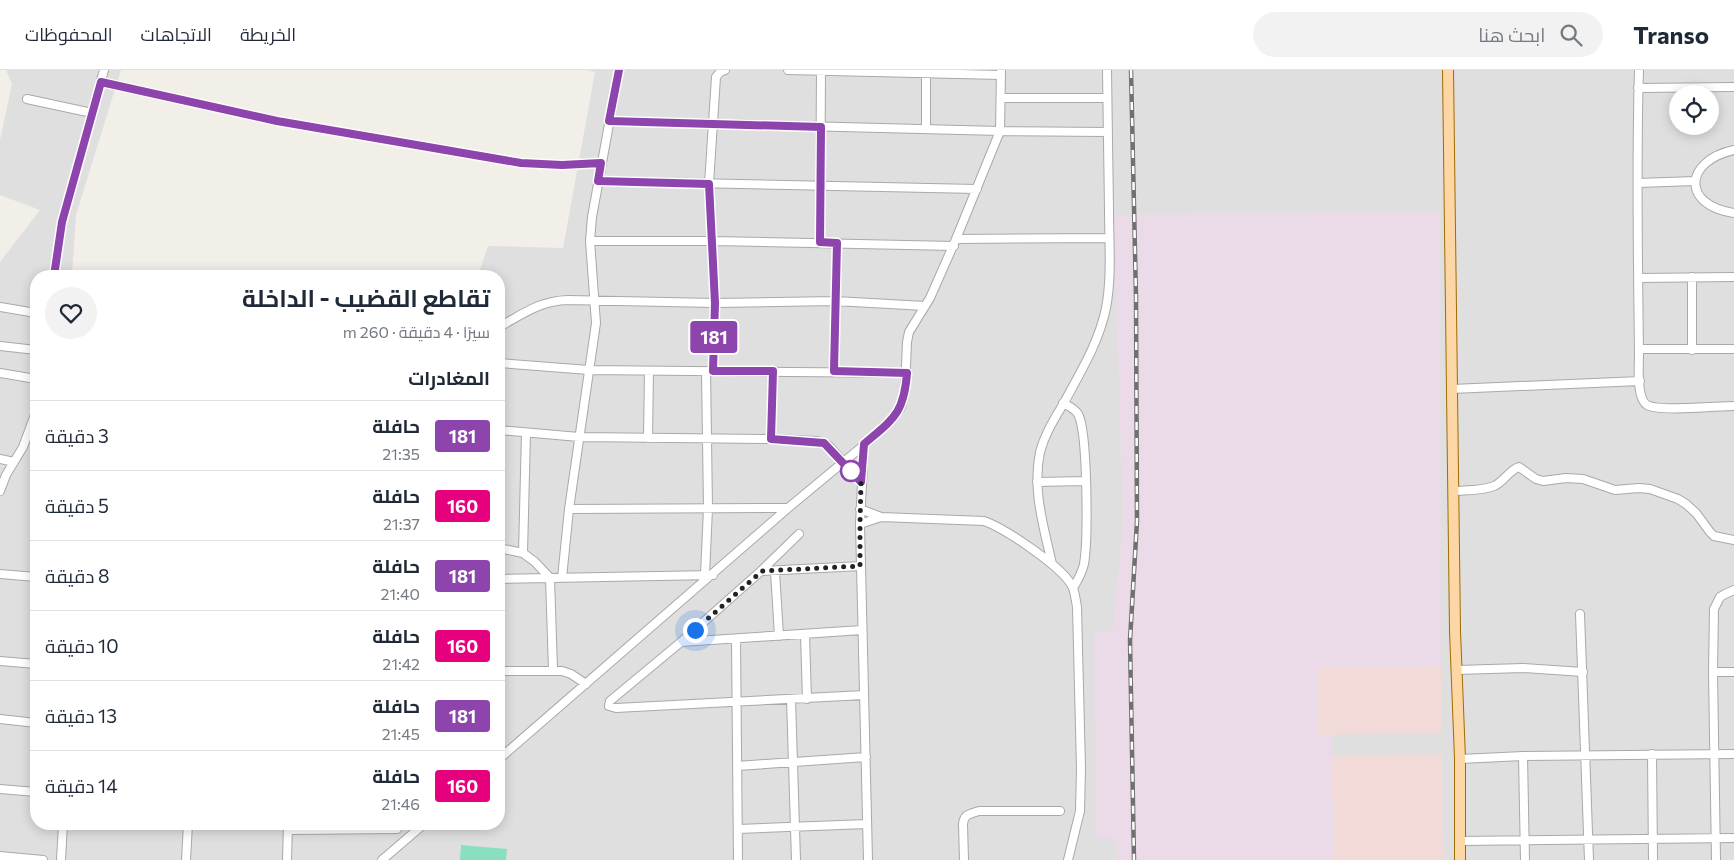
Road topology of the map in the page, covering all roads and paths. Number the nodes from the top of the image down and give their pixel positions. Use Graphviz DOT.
graph roads {
  1 [pos="104,70"];
  2 [pos="619,70"];
  3 [pos="725,70"];
  4 [pos="788,70"];
  5 [pos="822,70"];
  6 [pos="1107,70"];
  7 [pos="1448,70"];
  8 [pos="1639,70"];
  9 [pos="897,71"];
  10 [pos="1001,73"];
  11 [pos="926,74"];
  12 [pos="101,82"];
  13 [pos="1734,87"];
  14 [pos="1638,88"];
  15 [pos="1001,98"];
  16 [pos="1107,98"];
  17 [pos="27,99"];
  18 [pos="92,113"];
  19 [pos="609,121"];
  20 [pos="712,123"];
  21 [pos="821,127"];
  22 [pos="926,130"];
  23 [pos="1000,131"];
  24 [pos="1107,132"];
  25 [pos="1734,150"];
  26 [pos="601,163"];
  27 [pos="1695,180"];
  28 [pos="598,181"];
  29 [pos="709,184"];
  30 [pos="1638,184"];
  31 [pos="821,186"];
  32 [pos="977,189"];
  33 [pos="1734,213"];
  34 [pos="1109,238"];
  35 [pos="590,241"];
  36 [pos="712,241"];
  37 [pos="820,242"];
  38 [pos="955,242"];
  39 [pos="837,243"];
  40 [pos="55,270"];
  41 [pos="1734,276"];
  42 [pos="1692,277"];
  43 [pos="1638,278"];
  44 [pos="595,301"];
  45 [pos="835,302"];
  46 [pos="715,303"];
  47 [pos="925,306"];
  48 [pos="0,307"];
  49 [pos="30,312"];
  50 [pos="505,324"];
  51 [pos="0,346"];
  52 [pos="30,349"];
  53 [pos="1639,349"];
  54 [pos="1734,349"];
  55 [pos="1692,350"];
  56 [pos="505,364"];
  57 [pos="589,370"];
  58 [pos="649,370"];
  59 [pos="710,371"];
  60 [pos="773,371"];
  61 [pos="834,371"];
  62 [pos="0,373"];
  63 [pos="907,373"];
  64 [pos="30,378"];
  65 [pos="1640,381"];
  66 [pos="1452,389"];
  67 [pos="1063,403"];
  68 [pos="1734,406"];
  69 [pos="30,428"];
  70 [pos="505,431"];
  71 [pos="526,433"];
  72 [pos="579,438"];
  73 [pos="648,438"];
  74 [pos="707,438"];
  75 [pos="771,439"];
  76 [pos="864,444"];
  77 [pos="0,459"];
  78 [pos="14,462"];
  79 [pos="843,462"];
  80 [pos="1085,481"];
  81 [pos="861,482"];
  82 [pos="1037,482"];
  83 [pos="0,491"];
  84 [pos="1454,491"];
  85 [pos="708,508"];
  86 [pos="788,508"];
  87 [pos="570,509"];
  88 [pos="860,509"];
  89 [pos="881,516"];
  90 [pos="860,524"];
  91 [pos="799,534"];
  92 [pos="1734,540"];
  93 [pos="505,549"];
  94 [pos="523,553"];
  95 [pos="1052,564"];
  96 [pos="860,566"];
  97 [pos="762,571"];
  98 [pos="775,571"];
  99 [pos="0,574"];
  100 [pos="709,575"];
  101 [pos="30,576"];
  102 [pos="550,578"];
  103 [pos="562,578"];
  104 [pos="505,579"];
  105 [pos="1073,588"];
  106 [pos="1734,590"];
  107 [pos="1580,614"];
  108 [pos="862,630"];
  109 [pos="805,635"];
  110 [pos="779,636"];
  111 [pos="736,639"];
  112 [pos="682,642"];
  113 [pos="0,661"];
  114 [pos="30,664"];
  115 [pos="553,670"];
  116 [pos="1456,670"];
  117 [pos="505,671"];
  118 [pos="1583,672"];
  119 [pos="1713,672"];
  120 [pos="1734,672"];
  121 [pos="586,684"];
  122 [pos="864,695"];
  123 [pos="807,699"];
  124 [pos="791,700"];
  125 [pos="737,702"];
  126 [pos="0,719"];
  127 [pos="30,722"];
  128 [pos="505,750"];
  129 [pos="508,751"];
  130 [pos="505,754"];
  131 [pos="1652,754"];
  132 [pos="1714,754"];
  133 [pos="1734,754"];
  134 [pos="1523,756"];
  135 [pos="1586,756"];
  136 [pos="866,757"];
  137 [pos="1460,759"];
  138 [pos="793,762"];
  139 [pos="737,766"];
  140 [pos="0,789"];
  141 [pos="30,792"];
  142 [pos="1060,811"];
  143 [pos="867,824"];
  144 [pos="795,827"];
  145 [pos="738,829"];
  146 [pos="62,830"];
  147 [pos="188,830"];
  148 [pos="288,830"];
  149 [pos="397,830"];
  150 [pos="417,830"];
  151 [pos="1734,838"];
  152 [pos="1653,839"];
  153 [pos="1715,839"];
  154 [pos="1525,840"];
  155 [pos="1590,840"];
  156 [pos="1460,841"];
  157 [pos="398,846"];
  158 [pos="0,856"];
  159 [pos="43,860"];
  160 [pos="60,860"];
  161 [pos="186,860"];
  162 [pos="287,860"];
  163 [pos="382,860"];
  164 [pos="738,860"];
  165 [pos="796,860"];
  166 [pos="868,860"];
  167 [pos="964,860"];
  168 [pos="1068,860"];
  169 [pos="1460,860"];
  170 [pos="1526,860"];
  171 [pos="1590,860"];
  172 [pos="1653,860"];
  173 [pos="1716,860"];
  1 -- 12 [label="street"];
  2 -- 19 [label="street"];
  3 -- 20 [label="street"];
  4 -- 5 [label="street"];
  5 -- 9 [label="street"];
  5 -- 21 [label="street"];
  6 -- 16 [label="street"];
  7 -- 66 [label="main road"];
  8 -- 14 [label="street"];
  9 -- 11 [label="street"];
  10 -- 11 [label="street"];
  10 -- 15 [label="street"];
  11 -- 22 [label="street"];
  12 -- 18 [label="street"];
  12 -- 26 [label="street"];
  13 -- 14 [label="street"];
  14 -- 30 [label="street"];
  15 -- 16 [label="street"];
  15 -- 23 [label="street"];
  16 -- 24 [label="street"];
  17 -- 18 [label="street"];
  18 -- 40 [label="street"];
  19 -- 20 [label="street"];
  19 -- 26 [label="street"];
  20 -- 21 [label="street"];
  20 -- 29 [label="street"];
  21 -- 22 [label="street"];
  21 -- 31 [label="street"];
  22 -- 23 [label="street"];
  23 -- 24 [label="street"];
  23 -- 32 [label="street"];
  24 -- 34 [label="street"];
  25 -- 27 [label="street"];
  26 -- 28 [label="street"];
  27 -- 30 [label="street"];
  27 -- 33 [label="street"];
  28 -- 29 [label="street"];
  28 -- 35 [label="street"];
  29 -- 31 [label="street"];
  29 -- 36 [label="street"];
  30 -- 43 [label="street"];
  31 -- 32 [label="street"];
  31 -- 37 [label="street"];
  32 -- 38 [label="street"];
  34 -- 38 [label="street"];
  34 -- 67 [label="street"];
  35 -- 36 [label="street"];
  35 -- 44 [label="street"];
  36 -- 37 [label="street"];
  36 -- 46 [label="street"];
  37 -- 39 [label="street"];
  38 -- 39 [label="street"];
  38 -- 47 [label="street"];
  39 -- 45 [label="street"];
  41 -- 42 [label="street"];
  42 -- 43 [label="street"];
  42 -- 55 [label="street"];
  43 -- 53 [label="street"];
  44 -- 46 [label="street"];
  44 -- 50 [label="street"];
  44 -- 57 [label="street"];
  45 -- 46 [label="street"];
  45 -- 47 [label="street"];
  45 -- 61 [label="street"];
  46 -- 59 [label="street"];
  47 -- 63 [label="street"];
  48 -- 49 [label="street"];
  51 -- 52 [label="street"];
  53 -- 55 [label="street"];
  53 -- 65 [label="street"];
  54 -- 55 [label="street"];
  56 -- 57 [label="street"];
  57 -- 58 [label="street"];
  57 -- 72 [label="street"];
  58 -- 59 [label="street"];
  58 -- 73 [label="street"];
  59 -- 60 [label="street"];
  59 -- 74 [label="street"];
  60 -- 61 [label="street"];
  60 -- 75 [label="street"];
  61 -- 63 [label="street"];
  62 -- 64 [label="street"];
  63 -- 76 [label="street"];
  65 -- 66 [label="street"];
  65 -- 68 [label="street"];
  66 -- 84 [label="main road"];
  67 -- 80 [label="street"];
  67 -- 82 [label="street"];
  69 -- 78 [label="street"];
  70 -- 71 [label="street"];
  71 -- 72 [label="street"];
  71 -- 94 [label="street"];
  72 -- 73 [label="street"];
  72 -- 87 [label="street"];
  73 -- 74 [label="street"];
  74 -- 75 [label="street"];
  74 -- 85 [label="street"];
  75 -- 79 [label="street"];
  76 -- 79 [label="street"];
  76 -- 81 [label="street"];
  77 -- 78 [label="street"];
  78 -- 83 [label="street"];
  79 -- 81 [label="street"];
  79 -- 86 [label="street"];
  80 -- 82 [label="street"];
  80 -- 105 [label="street"];
  81 -- 88 [label="street"];
  82 -- 95 [label="street"];
  84 -- 92 [label="street"];
  84 -- 116 [label="main road"];
  85 -- 86 [label="street"];
  85 -- 87 [label="street"];
  85 -- 100 [label="street"];
  86 -- 100 [label="street"];
  87 -- 103 [label="street"];
  88 -- 89 [label="street"];
  88 -- 90 [label="street"];
  89 -- 90 [label="street"];
  89 -- 95 [label="street"];
  90 -- 96 [label="street"];
  91 -- 97 [label="street"];
  93 -- 94 [label="street"];
  94 -- 102 [label="street"];
  95 -- 105 [label="street"];
  96 -- 98 [label="street"];
  96 -- 108 [label="street"];
  97 -- 98 [label="street"];
  97 -- 112 [label="street"];
  98 -- 110 [label="street"];
  99 -- 101 [label="street"];
  100 -- 103 [label="street"];
  100 -- 121 [label="street"];
  102 -- 103 [label="street"];
  102 -- 104 [label="street"];
  102 -- 115 [label="street"];
  105 -- 168 [label="street"];
  106 -- 119 [label="street"];
  107 -- 118 [label="street"];
  108 -- 109 [label="street"];
  108 -- 122 [label="street"];
  109 -- 110 [label="street"];
  109 -- 123 [label="street"];
  110 -- 111 [label="street"];
  111 -- 112 [label="street"];
  111 -- 125 [label="street"];
  112 -- 125 [label="street"];
  113 -- 114 [label="street"];
  115 -- 117 [label="street"];
  115 -- 121 [label="street"];
  116 -- 118 [label="street"];
  116 -- 137 [label="main road"];
  118 -- 135 [label="street"];
  119 -- 120 [label="street"];
  119 -- 132 [label="street"];
  121 -- 129 [label="street"];
  122 -- 123 [label="street"];
  122 -- 136 [label="street"];
  123 -- 124 [label="street"];
  124 -- 125 [label="street"];
  124 -- 138 [label="street"];
  125 -- 139 [label="street"];
  126 -- 127 [label="street"];
  128 -- 129 [label="street"];
  129 -- 130 [label="street"];
  131 -- 132 [label="street"];
  131 -- 135 [label="street"];
  131 -- 152 [label="street"];
  132 -- 133 [label="street"];
  132 -- 153 [label="street"];
  134 -- 135 [label="street"];
  134 -- 137 [label="street"];
  134 -- 154 [label="street"];
  135 -- 155 [label="street"];
  136 -- 138 [label="street"];
  136 -- 143 [label="street"];
  137 -- 156 [label="main road"];
  138 -- 139 [label="street"];
  138 -- 144 [label="street"];
  139 -- 145 [label="street"];
  140 -- 141 [label="street"];
  142 -- 167 [label="street"];
  143 -- 144 [label="street"];
  143 -- 166 [label="street"];
  144 -- 145 [label="street"];
  144 -- 165 [label="street"];
  145 -- 164 [label="street"];
  146 -- 160 [label="street"];
  147 -- 161 [label="street"];
  148 -- 162 [label="street"];
  149 -- 157 [label="street"];
  150 -- 157 [label="street"];
  151 -- 153 [label="street"];
  152 -- 153 [label="street"];
  152 -- 155 [label="street"];
  152 -- 172 [label="street"];
  153 -- 173 [label="street"];
  154 -- 155 [label="street"];
  154 -- 156 [label="street"];
  154 -- 170 [label="street"];
  155 -- 171 [label="street"];
  156 -- 169 [label="main road"];
  157 -- 163 [label="street"];
  158 -- 159 [label="street"];
}
